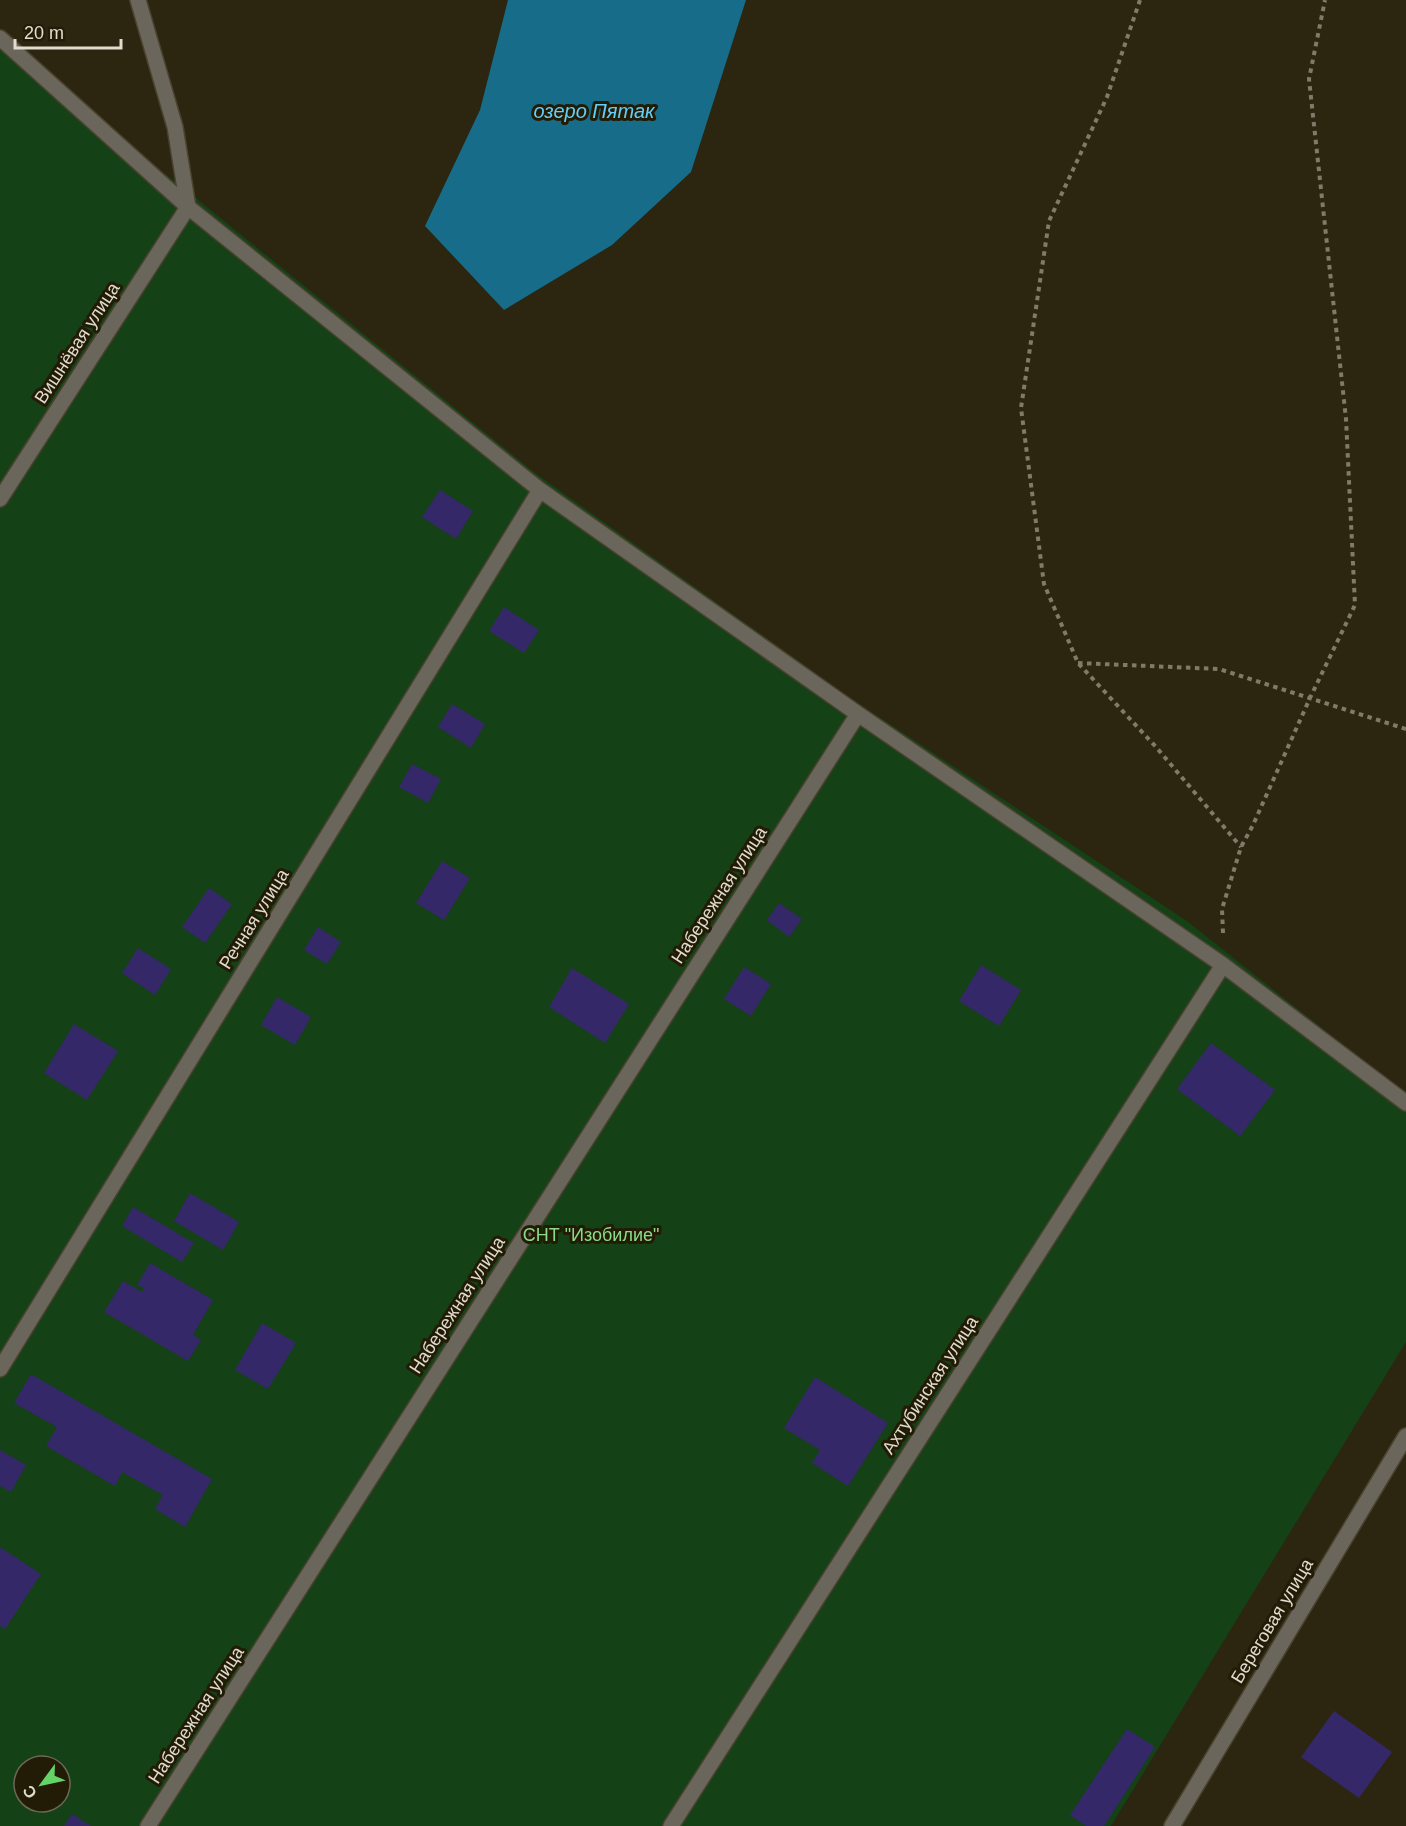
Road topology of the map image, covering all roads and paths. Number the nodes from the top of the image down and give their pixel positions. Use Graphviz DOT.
graph roads {
  1 [pos="138,0"];
  2 [pos="1140,0"];
  3 [pos="1324,0"];
  4 [pos="0,38"];
  5 [pos="188,207"];
  6 [pos="540,490"];
  7 [pos="0,499"];
  8 [pos="1078,663"];
  9 [pos="1310,698"];
  10 [pos="858,714"];
  11 [pos="1406,729"];
  12 [pos="1241,847"];
  13 [pos="1223,965"];
  14 [pos="1406,1103"];
  15 [pos="0,1369"];
  16 [pos="1406,1436"];
  17 [pos="148,1826"];
  18 [pos="671,1826"];
  19 [pos="1172,1826"];
  1 -- 5 [label="street"];
  2 -- 8 [label="path"];
  3 -- 9 [label="path"];
  4 -- 5 [label="street"];
  5 -- 6 [label="street"];
  5 -- 7 [label="street, Вишнёвая улица"];
  6 -- 10 [label="street"];
  6 -- 15 [label="street, Речная улица"];
  8 -- 9 [label="path"];
  8 -- 12 [label="path"];
  9 -- 11 [label="path"];
  9 -- 12 [label="path"];
  10 -- 13 [label="street"];
  10 -- 17 [label="street, Набережная улица"];
  12 -- 13 [label="path"];
  13 -- 14 [label="street"];
  13 -- 18 [label="street, Ахтубинская улица"];
  16 -- 19 [label="street, Береговая улица"];
}
